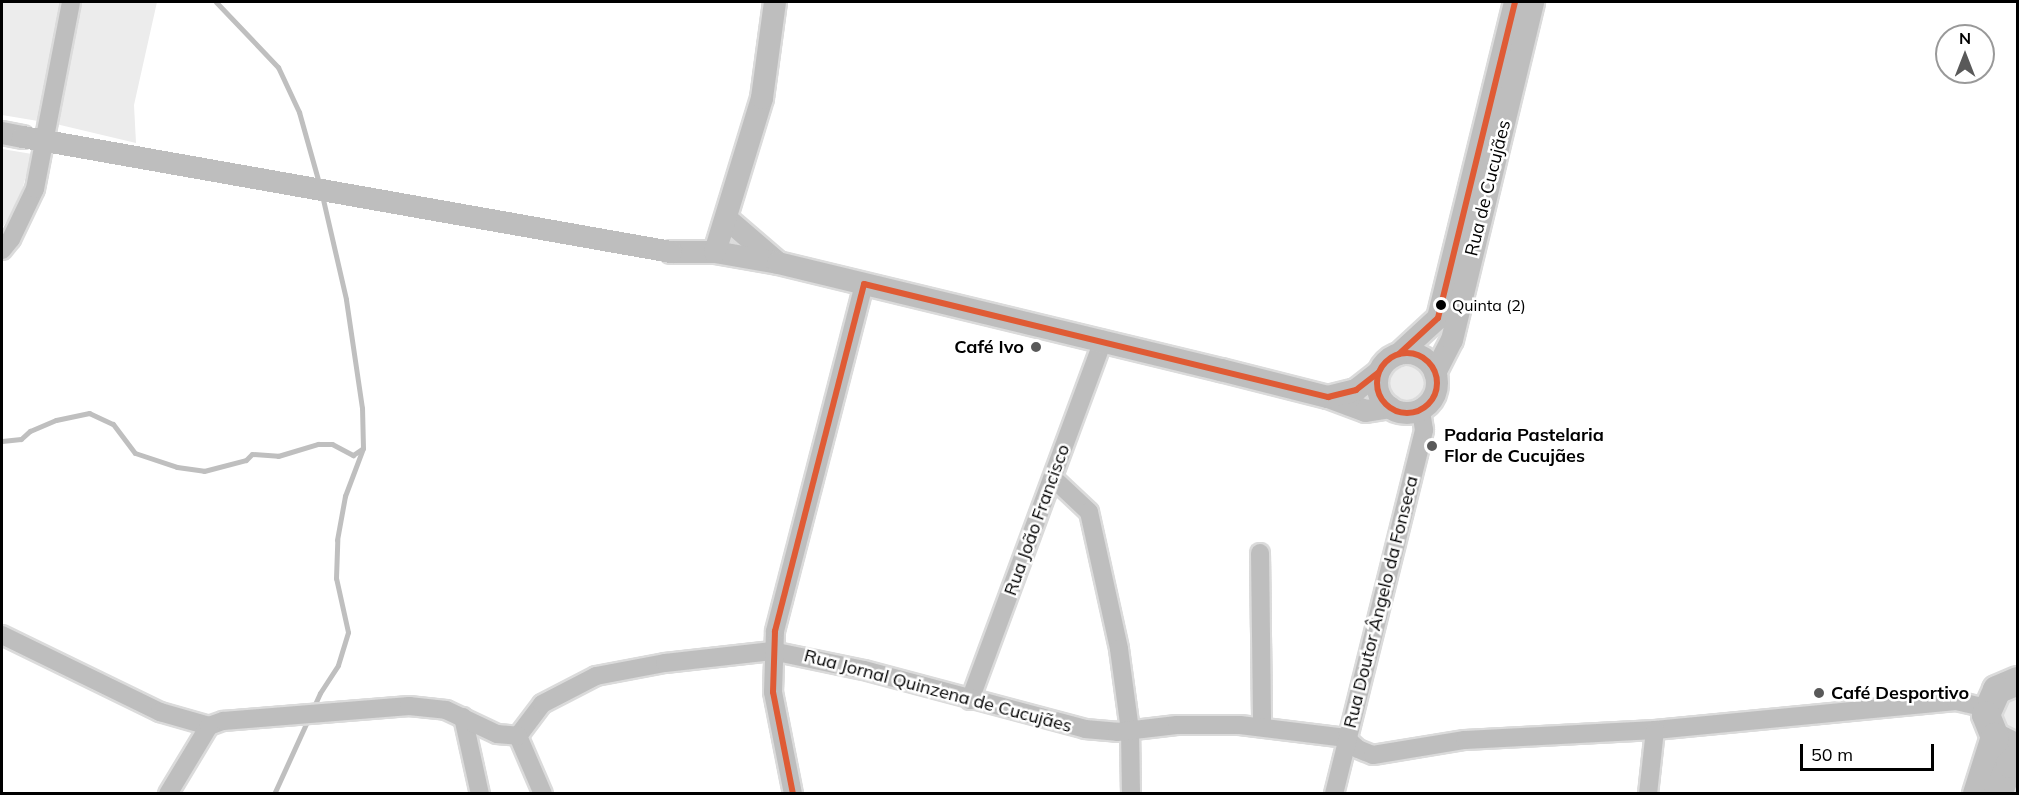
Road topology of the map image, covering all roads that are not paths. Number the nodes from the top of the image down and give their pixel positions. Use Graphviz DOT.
graph roads {
  1 [pos="71,2"];
  2 [pos="775,2"];
  3 [pos="1515,2"];
  4 [pos="1533,2"];
  5 [pos="12,135"];
  6 [pos="727,219"];
  7 [pos="2,250"];
  8 [pos="715,252"];
  9 [pos="778,263"];
  10 [pos="864,284"];
  11 [pos="1103,340"];
  12 [pos="1399,354"];
  13 [pos="1378,373"];
  14 [pos="1435,373"];
  15 [pos="1328,397"];
  16 [pos="1390,407"];
  17 [pos="1421,410"];
  18 [pos="1054,479"];
  19 [pos="1260,553"];
  20 [pos="2,635"];
  21 [pos="772,651"];
  22 [pos="2017,680"];
  23 [pos="970,700"];
  24 [pos="1986,708"];
  25 [pos="463,717"];
  26 [pos="209,726"];
  27 [pos="1262,726"];
  28 [pos="1130,730"];
  29 [pos="1655,730"];
  30 [pos="518,736"];
  31 [pos="1347,738"];
  32 [pos="2006,742"];
  33 [pos="2018,756"];
  34 [pos="168,794"];
  35 [pos="480,794"];
  36 [pos="543,794"];
  37 [pos="793,794"];
  38 [pos="1131,794"];
  39 [pos="1334,794"];
  40 [pos="1648,794"];
  41 [pos="1977,794"];
  42 [pos="1998,794"];
  1 -- 7 [label="street"];
  2 -- 6 [label="street"];
  3 -- 12 [label="street, Rua de Cucujães"];
  4 -- 14 [label="street, Rua de Cucujães"];
  5 -- 8 [label="street, bridge"];
  6 -- 8 [label="street"];
  6 -- 9 [label="street"];
  8 -- 9 [label="street"];
  9 -- 10 [label="street"];
  10 -- 11 [label="street"];
  10 -- 21 [label="street"];
  11 -- 15 [label="street"];
  11 -- 18 [label="street, Rua João Francisco"];
  12 -- 13 [label="street"];
  12 -- 14 [label="street"];
  13 -- 15 [label="street"];
  13 -- 16 [label="street"];
  14 -- 17 [label="street"];
  15 -- 16 [label="street"];
  16 -- 17 [label="street"];
  17 -- 31 [label="street, Rua Doutor Ângelo da Fonseca"];
  18 -- 23 [label="street, Rua João Francisco"];
  18 -- 28 [label="street"];
  19 -- 27 [label="street"];
  20 -- 26 [label="street"];
  21 -- 23 [label="street, Rua Jornal Quinzena de Cucujães"];
  21 -- 30 [label="street, Rua Jornal Quinzena de Cucujães"];
  21 -- 37 [label="street"];
  22 -- 24 [label="main road"];
  23 -- 28 [label="street, Rua Jornal Quinzena de Cucujães"];
  24 -- 29 [label="street"];
  24 -- 32 [label="main road"];
  25 -- 26 [label="street"];
  25 -- 30 [label="street"];
  25 -- 35 [label="street"];
  26 -- 34 [label="street"];
  27 -- 28 [label="street, Rua Jornal Quinzena de Cucujães"];
  27 -- 31 [label="street, Rua Jornal Quinzena de Cucujães"];
  28 -- 38 [label="street"];
  29 -- 31 [label="street"];
  29 -- 40 [label="street"];
  30 -- 36 [label="street"];
  31 -- 39 [label="street, Rua Doutor Ângelo da Fonseca"];
  32 -- 41 [label="main road"];
  33 -- 42 [label="main road"];
}
